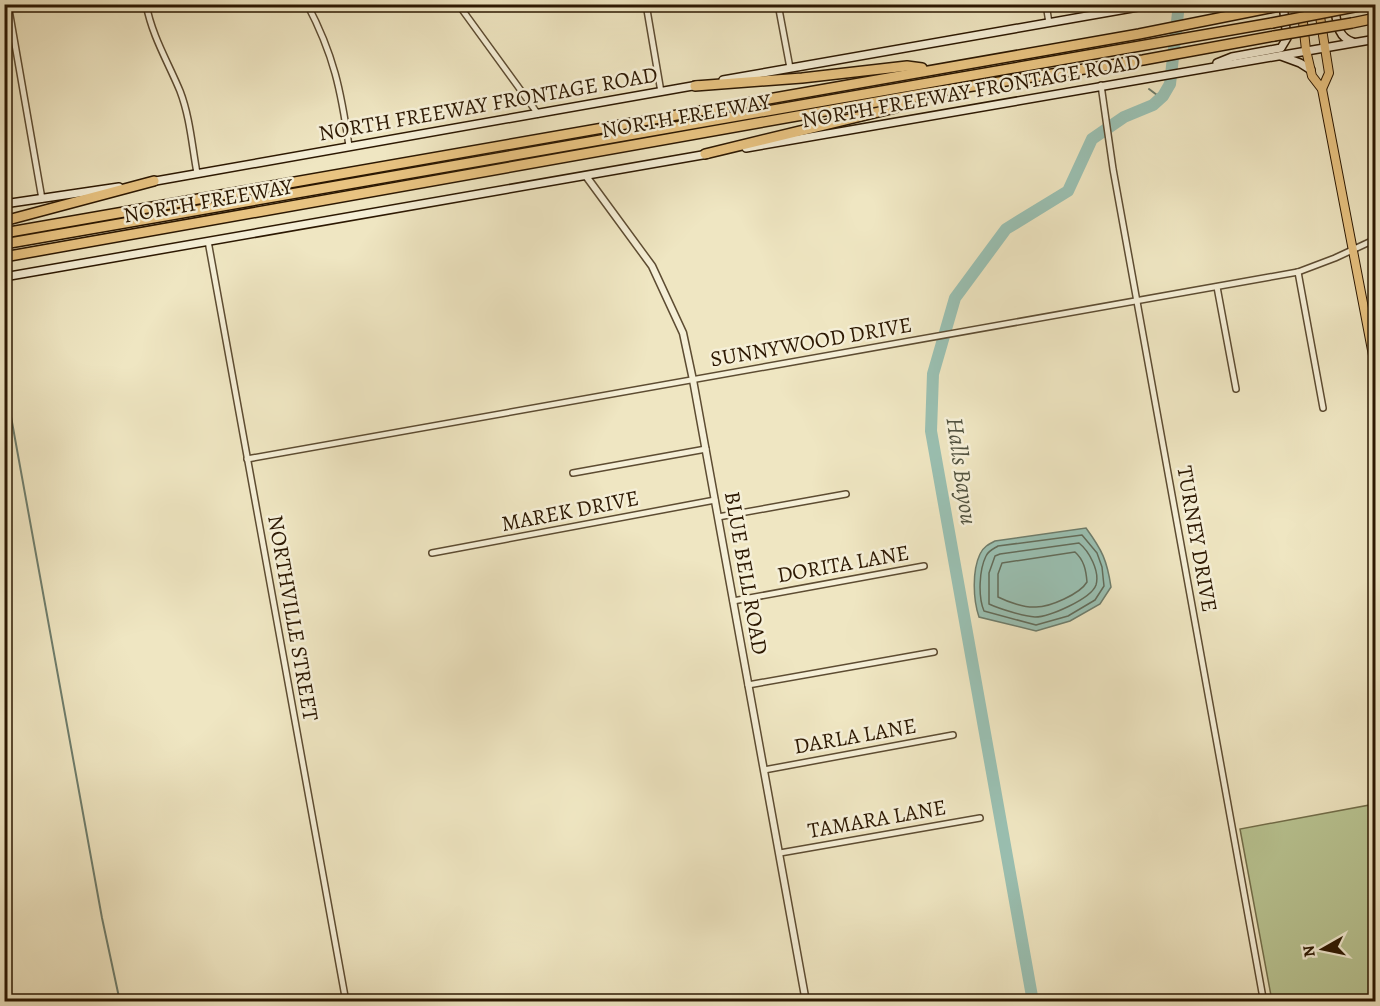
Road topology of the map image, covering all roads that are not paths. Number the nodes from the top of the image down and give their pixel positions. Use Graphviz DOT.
graph roads {
  1 [pos="8,4"];
  2 [pos="146,4"];
  3 [pos="307,4"];
  4 [pos="458,4"];
  5 [pos="646,4"];
  6 [pos="778,4"];
  7 [pos="1046,4"];
  8 [pos="1155,4"];
  9 [pos="1283,4"];
  10 [pos="1292,4"];
  11 [pos="1301,4"];
  12 [pos="1318,4"];
  13 [pos="1334,4"];
  14 [pos="1370,4"];
  15 [pos="1376,18"];
  16 [pos="1049,23"];
  17 [pos="1376,39"];
  18 [pos="1354,42"];
  19 [pos="1325,47"];
  20 [pos="1306,51"];
  21 [pos="1279,55"];
  22 [pos="790,68"];
  23 [pos="934,69"];
  24 [pos="1311,70"];
  25 [pos="1195,71"];
  26 [pos="1101,85"];
  27 [pos="695,86"];
  28 [pos="1322,89"];
  29 [pos="662,92"];
  30 [pos="921,94"];
  31 [pos="538,114"];
  32 [pos="349,146"];
  33 [pos="705,154"];
  34 [pos="197,173"];
  35 [pos="586,176"];
  36 [pos="154,181"];
  37 [pos="42,199"];
  38 [pos="4,204"];
  39 [pos="4,220"];
  40 [pos="4,233"];
  41 [pos="1376,239"];
  42 [pos="208,241"];
  43 [pos="4,244"];
  44 [pos="1353,249"];
  45 [pos="4,257"];
  46 [pos="1298,272"];
  47 [pos="4,277"];
  48 [pos="1217,287"];
  49 [pos="1137,300"];
  50 [pos="1376,371"];
  51 [pos="693,380"];
  52 [pos="1236,389"];
  53 [pos="1323,408"];
  54 [pos="706,449"];
  55 [pos="247,459"];
  56 [pos="573,473"];
  57 [pos="846,494"];
  58 [pos="715,500"];
  59 [pos="718,517"];
  60 [pos="432,553"];
  61 [pos="924,566"];
  62 [pos="733,601"];
  63 [pos="934,652"];
  64 [pos="748,685"];
  65 [pos="952,735"];
  66 [pos="764,770"];
  67 [pos="980,818"];
  68 [pos="780,853"];
  69 [pos="346,1002"];
  70 [pos="806,1002"];
  71 [pos="1241,1002"];
  1 -- 37 [label="street"];
  2 -- 34 [label="street"];
  3 -- 32 [label="street"];
  4 -- 31 [label="street"];
  5 -- 29 [label="street"];
  6 -- 22 [label="street"];
  7 -- 16 [label="street"];
  8 -- 16 [label="main road, NORTH FREEWAY FRONTAGE ROAD"];
  9 -- 25 [label="main road"];
  10 -- 23 [label="highway, NORTH FREEWAY, bridge"];
  11 -- 20 [label="main road"];
  12 -- 19 [label="main road"];
  13 -- 18 [label="main road"];
  14 -- 43 [label="highway, NORTH FREEWAY, bridge"];
  15 -- 30 [label="highway, NORTH FREEWAY, bridge"];
  16 -- 22 [label="main road, NORTH FREEWAY FRONTAGE ROAD"];
  17 -- 18 [label="main road, NORTH FREEWAY FRONTAGE ROAD"];
  18 -- 19 [label="main road, NORTH FREEWAY FRONTAGE ROAD"];
  19 -- 20 [label="main road, NORTH FREEWAY FRONTAGE ROAD"];
  19 -- 28 [label="main road"];
  20 -- 21 [label="main road, NORTH FREEWAY FRONTAGE ROAD"];
  20 -- 24 [label="main road"];
  21 -- 24 [label="main road"];
  21 -- 25 [label="main road, NORTH FREEWAY FRONTAGE ROAD"];
  22 -- 27 [label="main road, NORTH FREEWAY FRONTAGE ROAD"];
  23 -- 27 [label="highway"];
  23 -- 40 [label="highway, NORTH FREEWAY"];
  24 -- 28 [label="main road"];
  25 -- 26 [label="main road, NORTH FREEWAY FRONTAGE ROAD"];
  26 -- 33 [label="main road, NORTH FREEWAY FRONTAGE ROAD"];
  26 -- 49 [label="street, TURNEY DRIVE"];
  27 -- 29 [label="main road, NORTH FREEWAY FRONTAGE ROAD"];
  28 -- 44 [label="main road"];
  29 -- 31 [label="main road, NORTH FREEWAY FRONTAGE ROAD"];
  30 -- 33 [label="highway"];
  30 -- 45 [label="highway, NORTH FREEWAY"];
  31 -- 32 [label="main road, NORTH FREEWAY FRONTAGE ROAD"];
  32 -- 34 [label="main road, NORTH FREEWAY FRONTAGE ROAD"];
  33 -- 35 [label="main road, NORTH FREEWAY FRONTAGE ROAD"];
  34 -- 36 [label="main road, NORTH FREEWAY FRONTAGE ROAD"];
  35 -- 42 [label="main road, NORTH FREEWAY FRONTAGE ROAD"];
  35 -- 51 [label="street, BLUE BELL ROAD"];
  36 -- 37 [label="main road, NORTH FREEWAY FRONTAGE ROAD"];
  36 -- 39 [label="highway"];
  37 -- 38 [label="main road, NORTH FREEWAY FRONTAGE ROAD"];
  41 -- 44 [label="street, SUNNYWOOD DRIVE"];
  42 -- 47 [label="main road, NORTH FREEWAY FRONTAGE ROAD"];
  42 -- 55 [label="street, NORTHVILLE STREET"];
  44 -- 46 [label="street, SUNNYWOOD DRIVE"];
  44 -- 50 [label="main road"];
  46 -- 48 [label="street, SUNNYWOOD DRIVE"];
  46 -- 53 [label="street"];
  48 -- 49 [label="street, SUNNYWOOD DRIVE"];
  48 -- 52 [label="street"];
  49 -- 51 [label="street, SUNNYWOOD DRIVE"];
  49 -- 71 [label="street, TURNEY DRIVE"];
  51 -- 54 [label="street, BLUE BELL ROAD"];
  51 -- 55 [label="street, SUNNYWOOD DRIVE"];
  54 -- 56 [label="street"];
  54 -- 58 [label="street, BLUE BELL ROAD"];
  55 -- 69 [label="street, NORTHVILLE STREET"];
  57 -- 59 [label="street"];
  58 -- 59 [label="street, BLUE BELL ROAD"];
  58 -- 60 [label="street, MAREK DRIVE"];
  59 -- 62 [label="street, BLUE BELL ROAD"];
  61 -- 62 [label="street, DORITA LANE"];
  62 -- 64 [label="street, BLUE BELL ROAD"];
  63 -- 64 [label="street"];
  64 -- 66 [label="street, BLUE BELL ROAD"];
  65 -- 66 [label="street, DARLA LANE"];
  66 -- 68 [label="street, BLUE BELL ROAD"];
  67 -- 68 [label="street, TAMARA LANE"];
  68 -- 70 [label="street, BLUE BELL ROAD"];
}
